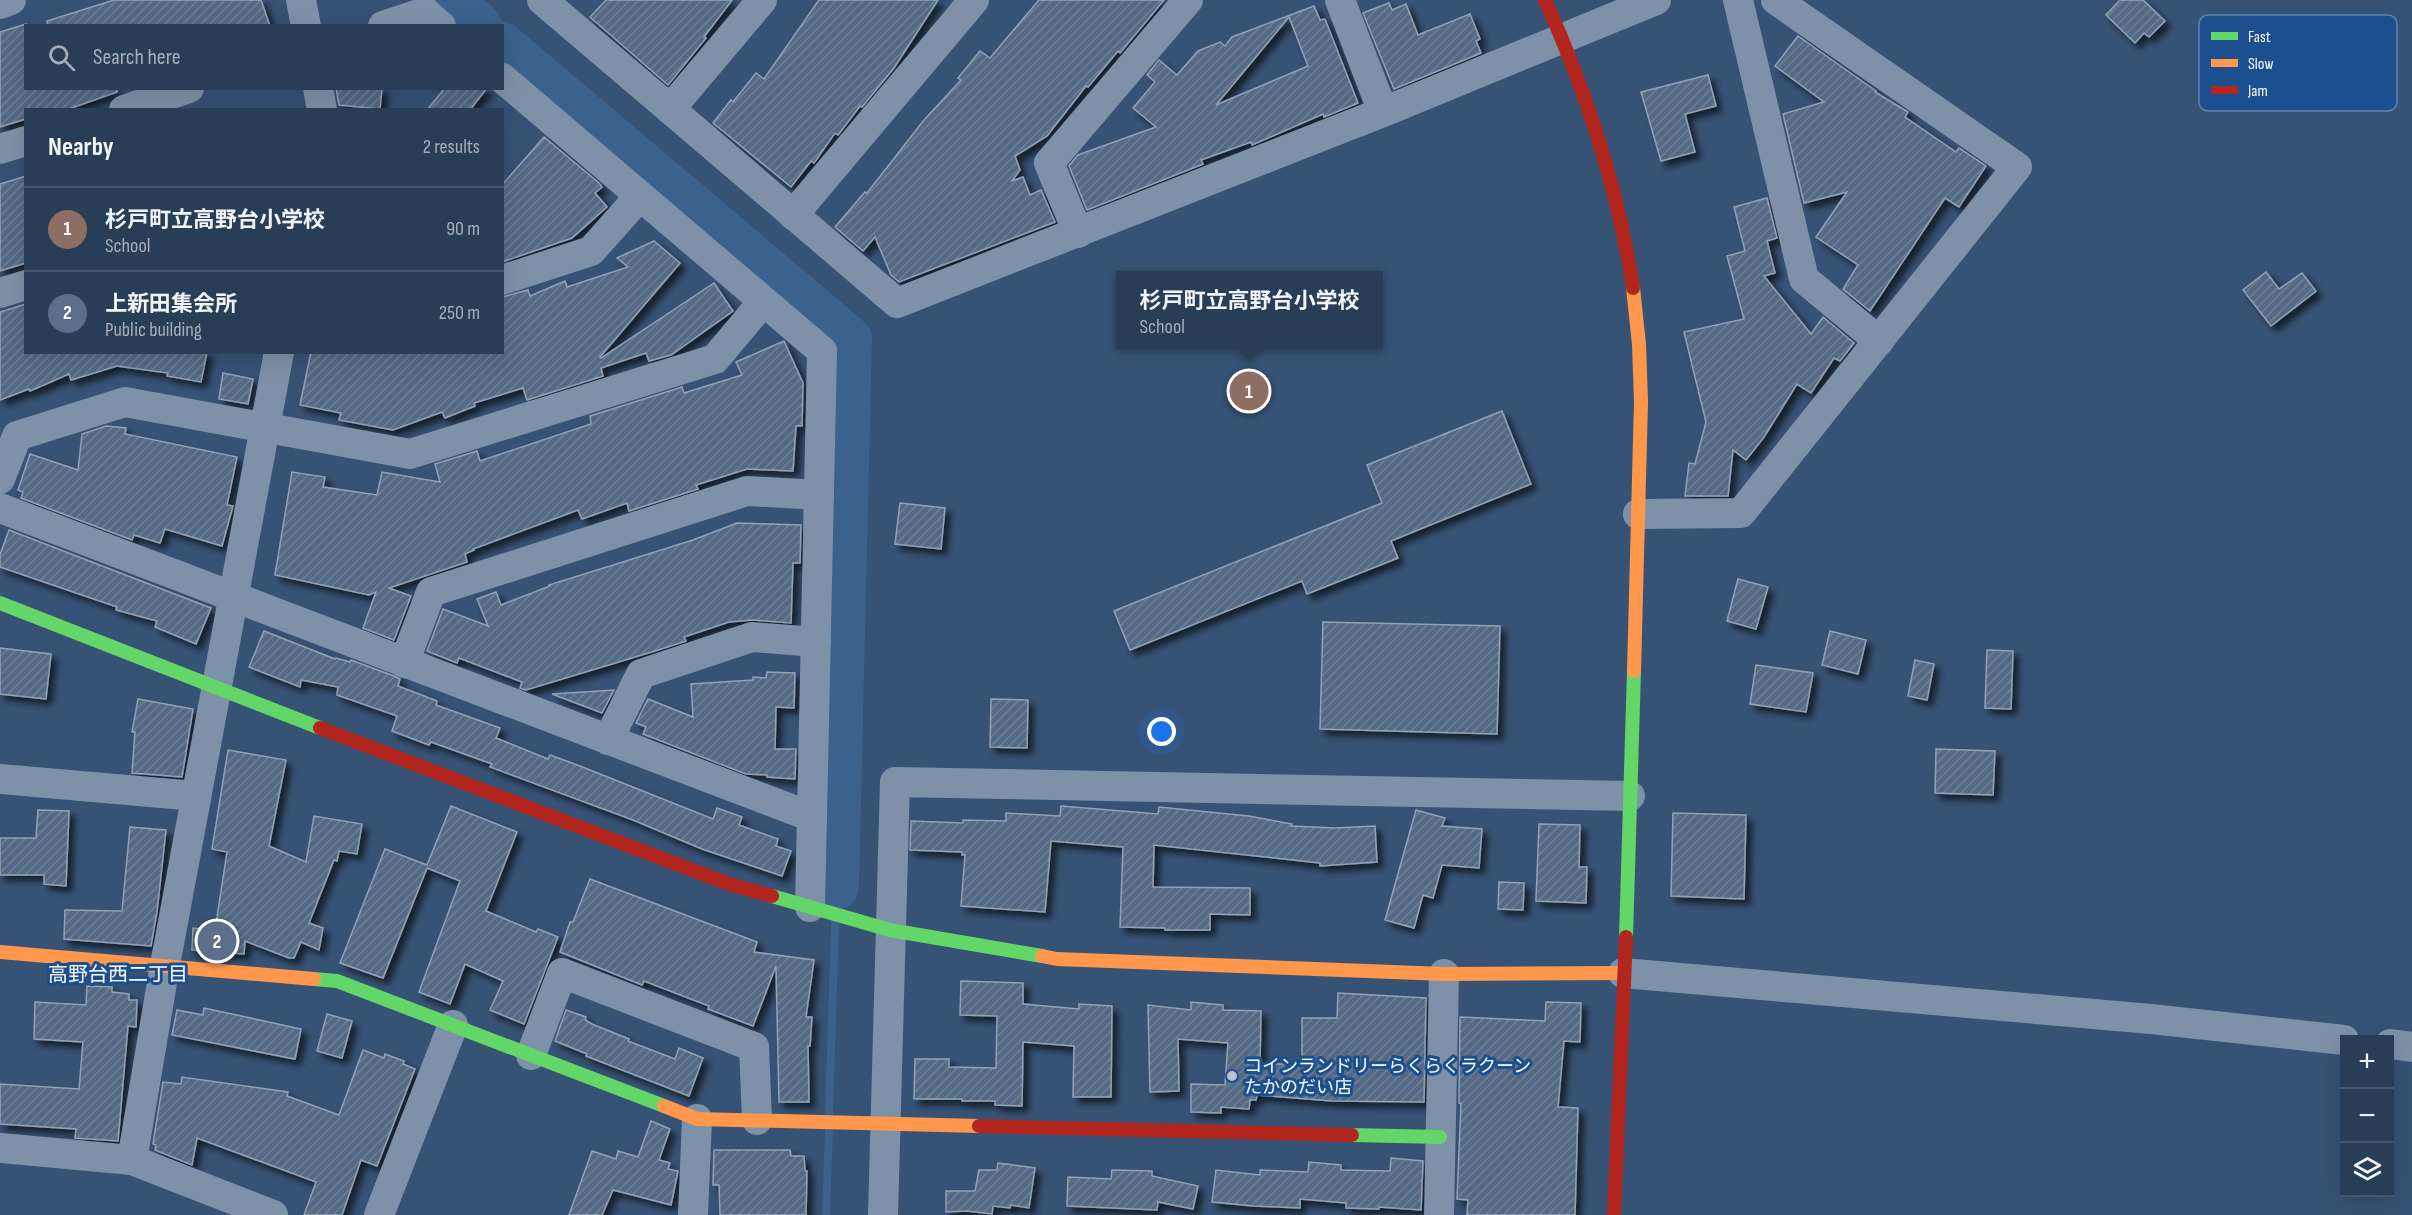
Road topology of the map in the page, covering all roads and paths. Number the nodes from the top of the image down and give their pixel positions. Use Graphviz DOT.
graph roads {
  1 [pos="11,0"];
  2 [pos="301,0"];
  3 [pos="762,0"];
  4 [pos="974,0"];
  5 [pos="1188,0"];
  6 [pos="1340,0"];
  7 [pos="1545,0"];
  8 [pos="1656,0"];
  9 [pos="1738,0"];
  10 [pos="1776,0"];
  11 [pos="547,2"];
  12 [pos="0,4"];
  13 [pos="306,24"];
  14 [pos="389,24"];
  15 [pos="439,24"];
  16 [pos="1564,39"];
  17 [pos="183,90"];
  18 [pos="318,90"];
  19 [pos="506,93"];
  20 [pos="130,108"];
  21 [pos="322,108"];
  22 [pos="670,109"];
  23 [pos="1383,112"];
  24 [pos="24,142"];
  25 [pos="0,149"];
  26 [pos="640,196"];
  27 [pos="793,214"];
  28 [pos="1078,233"];
  29 [pos="504,279"];
  30 [pos="24,286"];
  31 [pos="0,293"];
  32 [pos="763,302"];
  33 [pos="1879,341"];
  34 [pos="279,354"];
  35 [pos="266,428"];
  36 [pos="0,479"];
  37 [pos="819,495"];
  38 [pos="0,508"];
  39 [pos="1638,514"];
  40 [pos="233,598"];
  41 [pos="0,603"];
  42 [pos="816,642"];
  43 [pos="404,663"];
  44 [pos="217,689"];
  45 [pos="608,740"];
  46 [pos="0,779"];
  47 [pos="196,796"];
  48 [pos="1630,796"];
  49 [pos="812,817"];
  50 [pos="810,907"];
  51 [pos="890,930"];
  52 [pos="0,952"];
  53 [pos="165,965"];
  54 [pos="1623,973"];
  55 [pos="1444,974"];
  56 [pos="453,1025"];
  57 [pos="2340,1040"];
  58 [pos="2394,1045"];
  59 [pos="2412,1047"];
  60 [pos="531,1055"];
  61 [pos="697,1119"];
  62 [pos="757,1120"];
  63 [pos="884,1123"];
  64 [pos="1440,1137"];
  65 [pos="0,1148"];
  66 [pos="132,1160"];
  67 [pos="273,1215"];
  68 [pos="379,1215"];
  69 [pos="693,1215"];
  70 [pos="883,1215"];
  71 [pos="1439,1215"];
  72 [pos="1614,1215"];
  1 -- 12 [label="street"];
  2 -- 13 [label="street"];
  3 -- 22 [label="street"];
  4 -- 27 [label="street"];
  5 -- 28 [label="street"];
  6 -- 23 [label="street"];
  7 -- 16 [label="street"];
  8 -- 16 [label="street"];
  9 -- 33 [label="street"];
  10 -- 33 [label="street"];
  11 -- 22 [label="street"];
  14 -- 15 [label="street"];
  16 -- 23 [label="street"];
  16 -- 39 [label="street"];
  17 -- 20 [label="street"];
  18 -- 21 [label="street"];
  19 -- 26 [label="street"];
  22 -- 27 [label="street"];
  23 -- 28 [label="street"];
  24 -- 25 [label="street"];
  26 -- 29 [label="street"];
  26 -- 32 [label="street"];
  27 -- 28 [label="street"];
  30 -- 31 [label="street"];
  32 -- 35 [label="street"];
  32 -- 37 [label="street"];
  33 -- 39 [label="street"];
  34 -- 35 [label="street"];
  35 -- 36 [label="street"];
  35 -- 40 [label="street"];
  37 -- 42 [label="street"];
  37 -- 43 [label="street"];
  38 -- 40 [label="street"];
  39 -- 48 [label="street"];
  40 -- 43 [label="street"];
  40 -- 44 [label="street"];
  41 -- 44 [label="street"];
  42 -- 45 [label="street"];
  42 -- 49 [label="street"];
  43 -- 45 [label="street"];
  44 -- 47 [label="street"];
  44 -- 50 [label="street"];
  45 -- 49 [label="street"];
  46 -- 47 [label="street"];
  47 -- 53 [label="street"];
  48 -- 51 [label="street"];
  48 -- 54 [label="street"];
  49 -- 50 [label="street"];
  50 -- 51 [label="street"];
  51 -- 55 [label="street"];
  51 -- 63 [label="street"];
  52 -- 53 [label="street"];
  53 -- 56 [label="street"];
  53 -- 66 [label="street"];
  54 -- 55 [label="street"];
  54 -- 57 [label="street"];
  54 -- 72 [label="street"];
  55 -- 64 [label="street"];
  56 -- 60 [label="street"];
  56 -- 68 [label="street"];
  58 -- 59 [label="street"];
  60 -- 61 [label="street"];
  60 -- 62 [label="street"];
  61 -- 62 [label="street"];
  61 -- 69 [label="street"];
  62 -- 63 [label="street"];
  63 -- 64 [label="street"];
  63 -- 70 [label="street"];
  64 -- 71 [label="street"];
  65 -- 66 [label="street"];
  66 -- 67 [label="street"];
}
